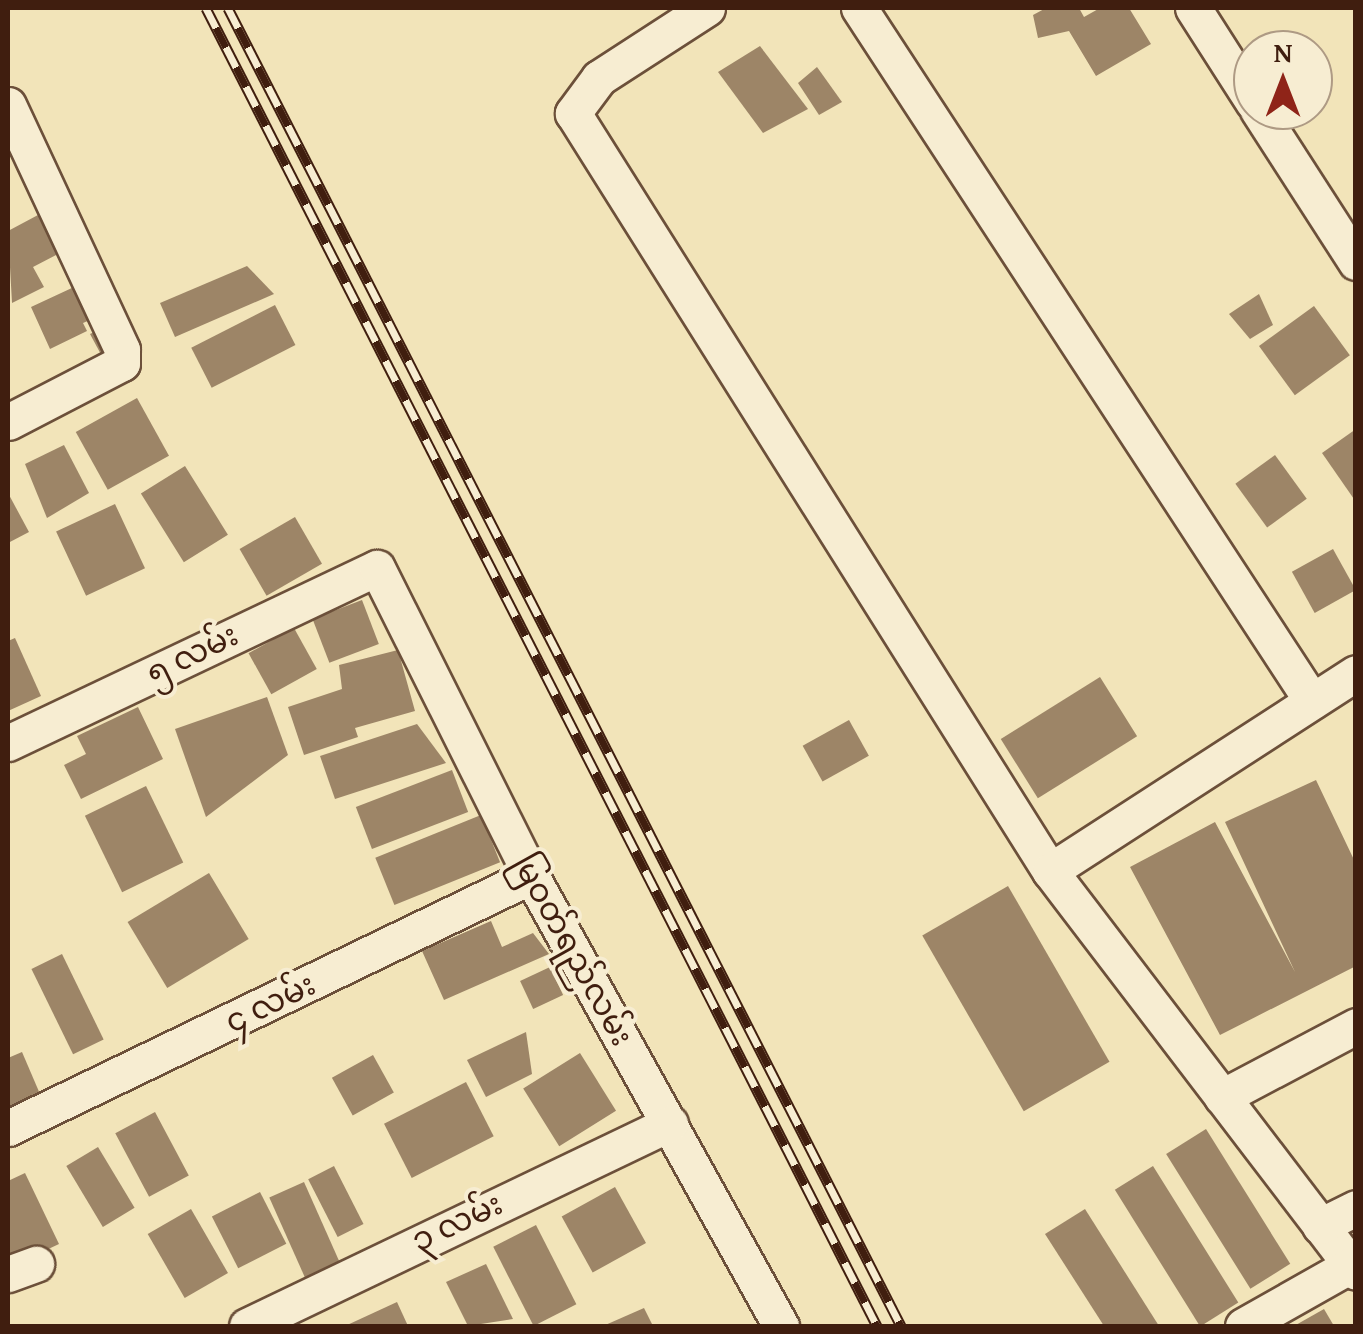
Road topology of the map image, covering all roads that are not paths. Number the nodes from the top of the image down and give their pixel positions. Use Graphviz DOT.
graph roads {
  1 [pos="707,8"];
  2 [pos="859,8"];
  3 [pos="1192,8"];
  4 [pos="1233,71"];
  5 [pos="8,105"];
  6 [pos="1271,130"];
  7 [pos="1356,262"];
  8 [pos="8,422"];
  9 [pos="377,568"];
  10 [pos="1356,673"];
  11 [pos="1312,701"];
  12 [pos="8,743"];
  13 [pos="1050,871"];
  14 [pos="531,876"];
  15 [pos="1356,1026"];
  16 [pos="1222,1097"];
  17 [pos="670,1123"];
  18 [pos="8,1128"];
  19 [pos="1356,1208"];
  20 [pos="1320,1226"];
  21 [pos="1353,1268"];
  22 [pos="247,1326"];
  23 [pos="781,1326"];
  24 [pos="1243,1326"];
  1 -- 13 [label="street"];
  2 -- 11 [label="street"];
  3 -- 4 [label="street"];
  5 -- 8 [label="street"];
  6 -- 7 [label="street"];
  9 -- 12 [label="street, ၅ လမ်း"];
  9 -- 14 [label="street, မြဝတ်ရည်လမ်း"];
  10 -- 11 [label="street"];
  11 -- 13 [label="street"];
  13 -- 16 [label="street"];
  14 -- 17 [label="street, မြဝတ်ရည်လမ်း"];
  14 -- 18 [label="street, ၄ လမ်း"];
  15 -- 16 [label="street"];
  16 -- 20 [label="street"];
  17 -- 22 [label="street, ၃ လမ်း"];
  17 -- 23 [label="street, မြဝတ်ရည်လမ်း"];
  19 -- 20 [label="street"];
  20 -- 21 [label="street"];
  21 -- 24 [label="street"];
}
